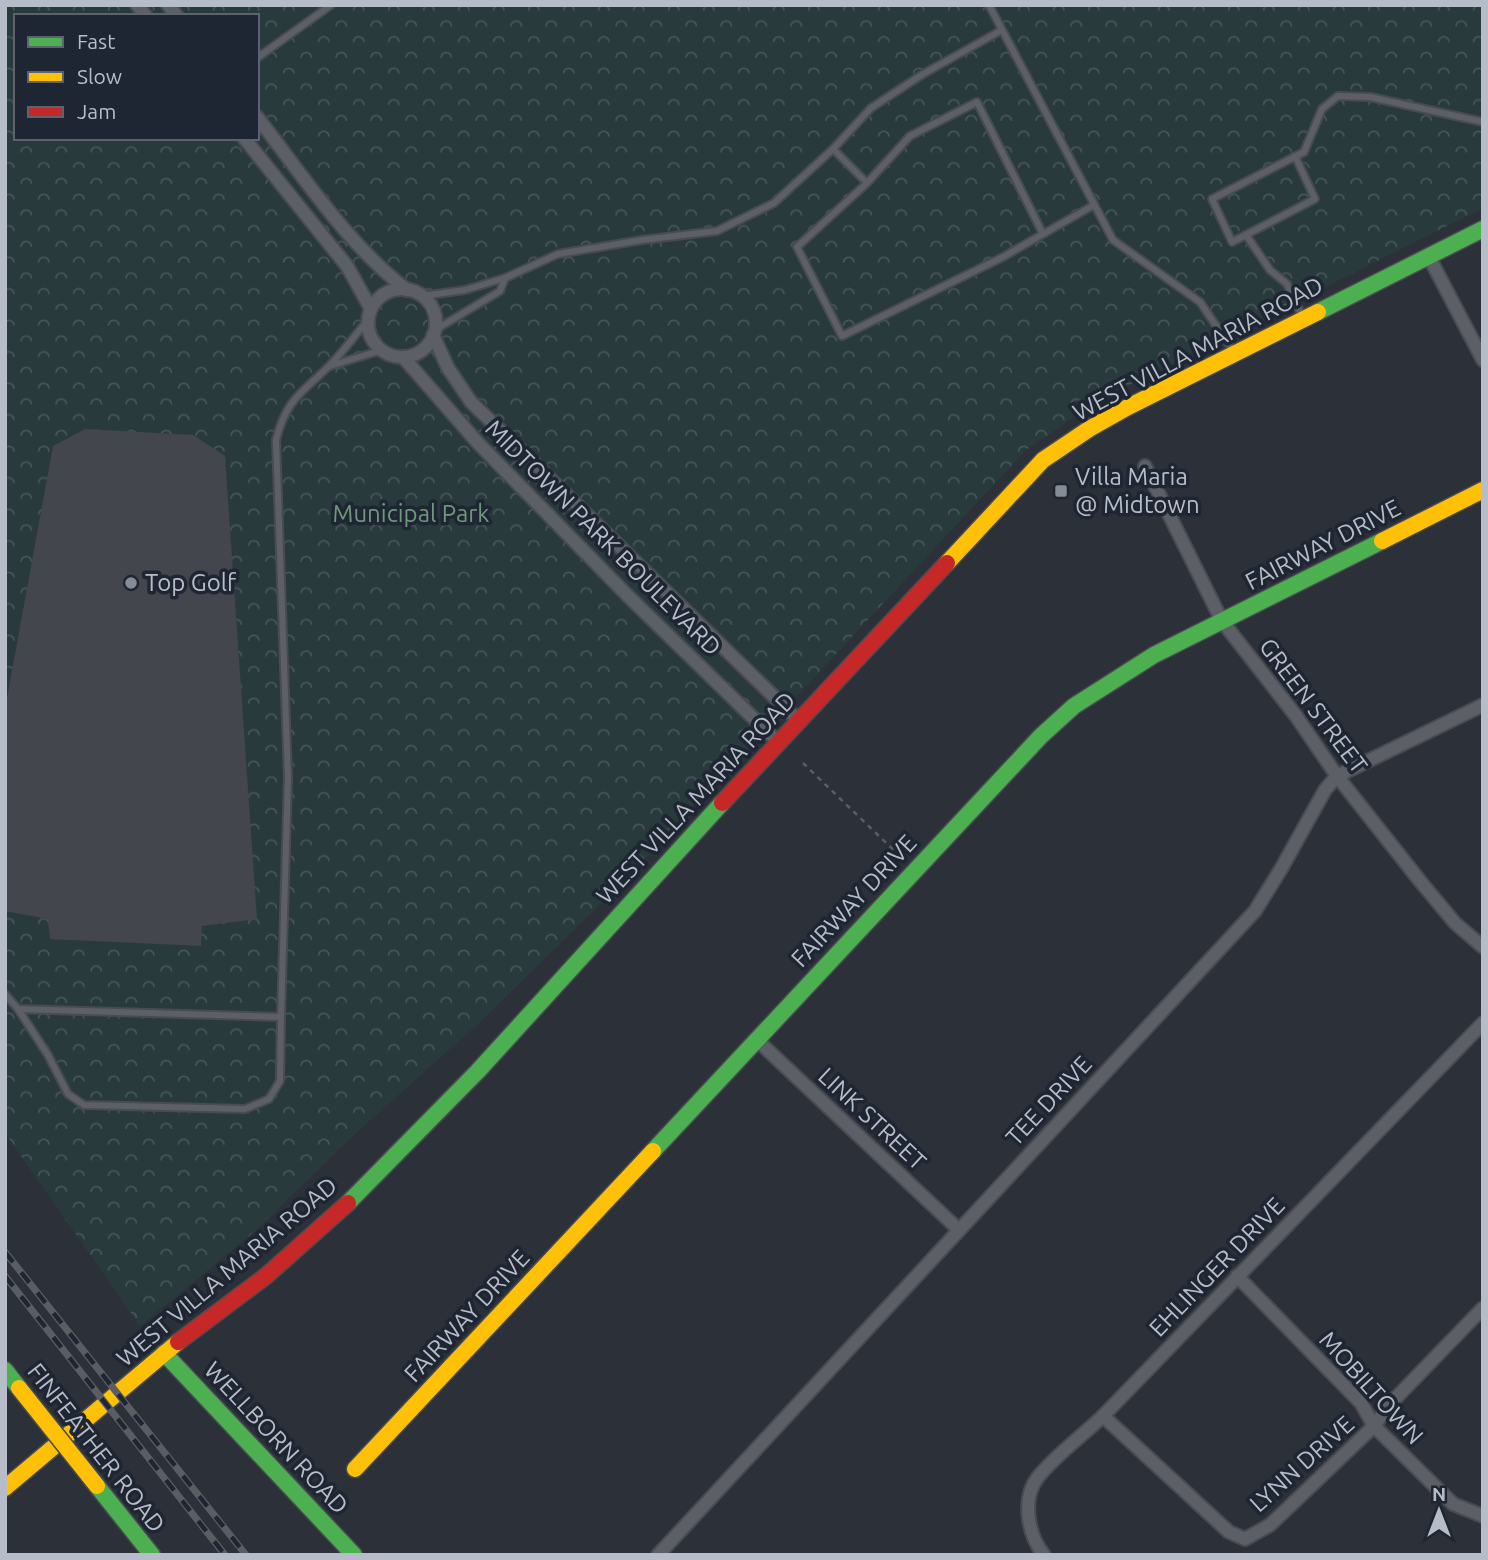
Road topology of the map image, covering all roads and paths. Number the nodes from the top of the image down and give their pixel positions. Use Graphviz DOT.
graph roads {
  1 [pos="331,5"];
  2 [pos="989,5"];
  3 [pos="1002,30"];
  4 [pos="259,57"];
  5 [pos="259,120"];
  6 [pos="1483,122"];
  7 [pos="246,140"];
  8 [pos="833,149"];
  9 [pos="1295,156"];
  10 [pos="867,183"];
  11 [pos="1094,205"];
  12 [pos="1483,229"];
  13 [pos="1043,234"];
  14 [pos="1246,235"];
  15 [pos="1428,255"];
  16 [pos="505,278"];
  17 [pos="407,290"];
  18 [pos="422,296"];
  19 [pos="369,315"];
  20 [pos="1303,320"];
  21 [pos="434,332"];
  22 [pos="382,350"];
  23 [pos="1235,354"];
  24 [pos="403,357"];
  25 [pos="1483,360"];
  26 [pos="328,367"];
  27 [pos="1145,466"];
  28 [pos="1483,490"];
  29 [pos="1222,621"];
  30 [pos="1483,705"];
  31 [pos="799,721"];
  32 [pos="779,743"];
  33 [pos="803,763"];
  34 [pos="1337,776"];
  35 [pos="914,870"];
  36 [pos="1483,947"];
  37 [pos="5,994"];
  38 [pos="18,1009"];
  39 [pos="281,1017"];
  40 [pos="1483,1023"];
  41 [pos="756,1039"];
  42 [pos="958,1229"];
  43 [pos="1237,1276"];
  44 [pos="1483,1308"];
  45 [pos="164,1353"];
  46 [pos="5,1370"];
  47 [pos="1103,1416"];
  48 [pos="1374,1426"];
  49 [pos="355,1469"];
  50 [pos="5,1488"];
  51 [pos="1483,1516"];
  52 [pos="152,1555"];
  53 [pos="354,1555"];
  54 [pos="658,1555"];
  55 [pos="1044,1555"];
  1 -- 4 [label="lane"];
  2 -- 3 [label="lane"];
  3 -- 8 [label="lane"];
  3 -- 11 [label="lane"];
  5 -- 17 [label="street"];
  6 -- 9 [label="lane"];
  7 -- 19 [label="street"];
  8 -- 10 [label="lane"];
  8 -- 16 [label="lane"];
  9 -- 14 [label="lane"];
  9 -- 14 [label="lane"];
  10 -- 13 [label="lane"];
  10 -- 13 [label="lane"];
  11 -- 13 [label="lane"];
  11 -- 23 [label="lane"];
  12 -- 15 [label="main road, WEST VILLA MARIA ROAD"];
  14 -- 20 [label="lane"];
  15 -- 20 [label="main road, WEST VILLA MARIA ROAD"];
  15 -- 25 [label="street"];
  16 -- 18 [label="lane"];
  16 -- 21 [label="lane"];
  17 -- 18 [label="street"];
  17 -- 19 [label="street"];
  18 -- 21 [label="street"];
  19 -- 22 [label="street"];
  19 -- 26 [label="lane"];
  20 -- 23 [label="main road, WEST VILLA MARIA ROAD"];
  21 -- 24 [label="street"];
  21 -- 31 [label="street, MIDTOWN PARK BOULEVARD"];
  22 -- 24 [label="street"];
  22 -- 26 [label="lane"];
  23 -- 31 [label="main road, WEST VILLA MARIA ROAD"];
  24 -- 32 [label="street, MIDTOWN PARK BOULEVARD"];
  26 -- 39 [label="lane"];
  27 -- 29 [label="street, GREEN STREET"];
  28 -- 29 [label="main road, FAIRWAY DRIVE"];
  29 -- 34 [label="street, GREEN STREET"];
  29 -- 35 [label="main road, FAIRWAY DRIVE"];
  30 -- 34 [label="street, TEE DRIVE"];
  31 -- 32 [label="main road, WEST VILLA MARIA ROAD"];
  32 -- 45 [label="main road, WEST VILLA MARIA ROAD"];
  33 -- 35 [label="path"];
  34 -- 36 [label="street, GREEN STREET"];
  34 -- 42 [label="street, TEE DRIVE"];
  35 -- 41 [label="main road, FAIRWAY DRIVE"];
  37 -- 38 [label="lane"];
  38 -- 39 [label="lane"];
  38 -- 39 [label="lane"];
  40 -- 43 [label="street, EHLINGER DRIVE"];
  41 -- 42 [label="street, LINK STREET"];
  41 -- 49 [label="main road, FAIRWAY DRIVE"];
  42 -- 54 [label="street, TEE DRIVE"];
  43 -- 47 [label="street, EHLINGER DRIVE"];
  43 -- 48 [label="street, MOBILTOWN"];
  44 -- 48 [label="street, LYNN DRIVE"];
  45 -- 50 [label="main road, WEST VILLA MARIA ROAD"];
  45 -- 53 [label="main road, WELLBORN ROAD"];
  46 -- 52 [label="main road, FINFEATHER ROAD, bridge"];
  47 -- 48 [label="street, LYNN DRIVE"];
  47 -- 55 [label="street, EHLINGER DRIVE"];
  48 -- 51 [label="street, MOBILTOWN"];
}
